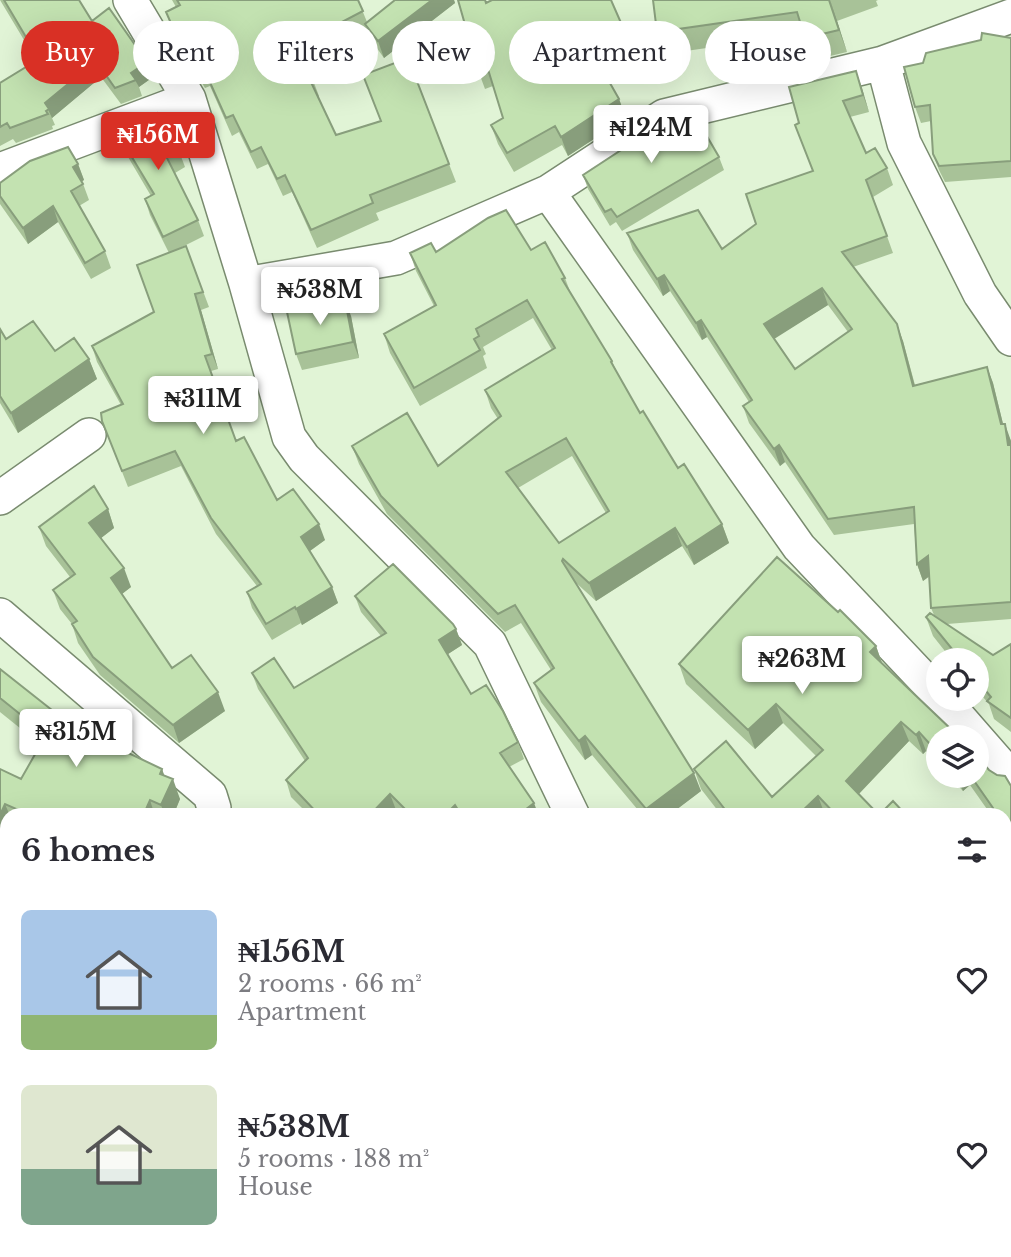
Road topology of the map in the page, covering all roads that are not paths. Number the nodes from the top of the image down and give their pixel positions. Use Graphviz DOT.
graph roads {
  1 [pos="130,0"];
  2 [pos="1011,16"];
  3 [pos="883,63"];
  4 [pos="189,99"];
  5 [pos="0,170"];
  6 [pos="548,192"];
  7 [pos="247,284"];
  8 [pos="1011,339"];
  9 [pos="89,435"];
  10 [pos="0,498"];
  11 [pos="0,615"];
  12 [pos="926,681"];
  13 [pos="953,711"];
  14 [pos="966,725"];
  15 [pos="989,752"];
  16 [pos="1011,777"];
  17 [pos="214,808"];
  18 [pos="569,808"];
  1 -- 4 [label="street"];
  2 -- 3 [label="street"];
  3 -- 6 [label="street"];
  3 -- 8 [label="street"];
  4 -- 5 [label="street"];
  4 -- 7 [label="street"];
  6 -- 7 [label="street"];
  6 -- 12 [label="street"];
  7 -- 18 [label="street"];
  9 -- 10 [label="street"];
  11 -- 17 [label="street"];
  13 -- 14 [label="street"];
  15 -- 16 [label="street"];
}
